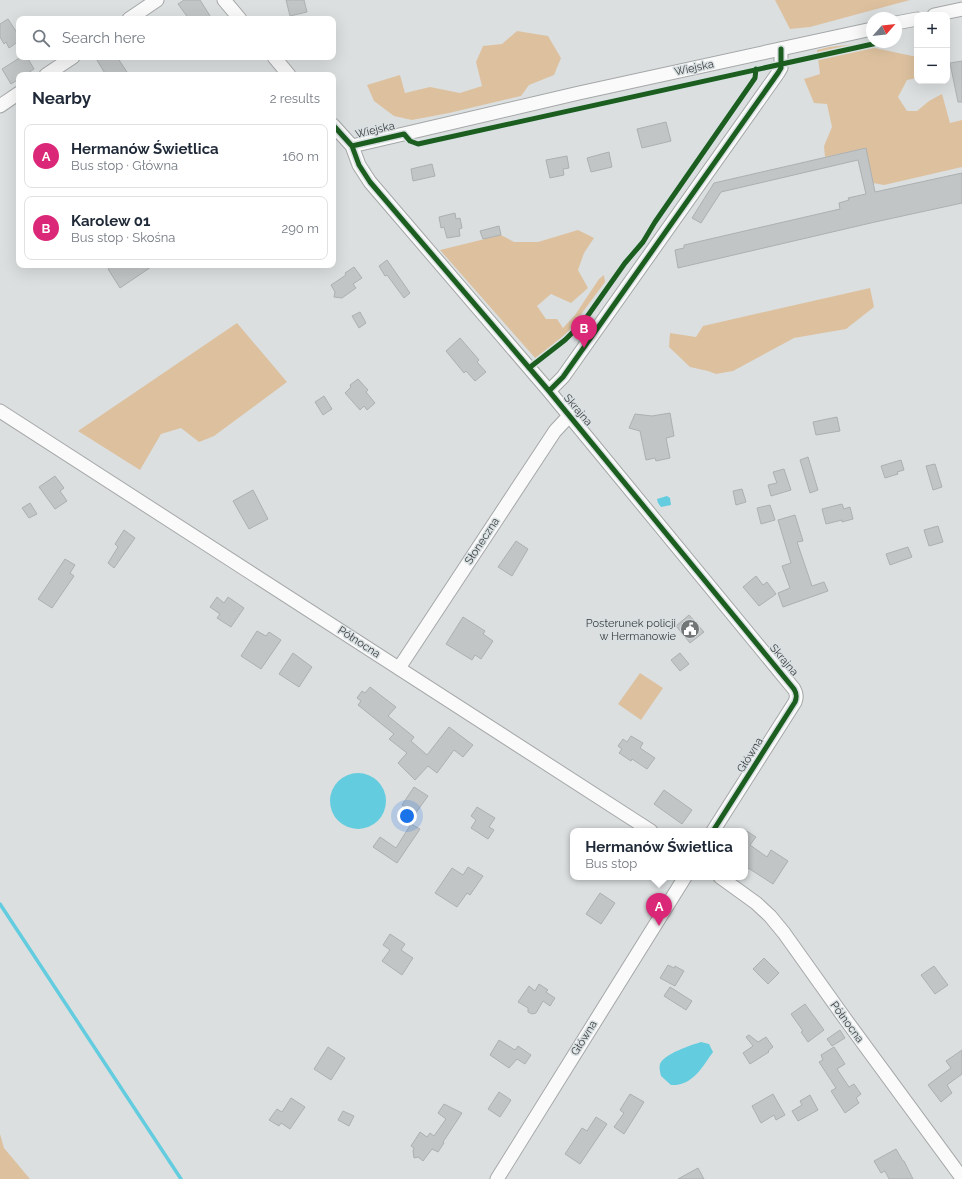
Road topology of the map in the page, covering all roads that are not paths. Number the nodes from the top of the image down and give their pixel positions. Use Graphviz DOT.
graph roads {
  1 [pos="157,0"];
  2 [pos="224,0"];
  3 [pos="962,9"];
  4 [pos="948,12"];
  5 [pos="133,16"];
  6 [pos="237,16"];
  7 [pos="914,20"];
  8 [pos="902,22"];
  9 [pos="866,30"];
  10 [pos="781,49"];
  11 [pos="68,60"];
  12 [pos="276,60"];
  13 [pos="50,72"];
  14 [pos="286,72"];
  15 [pos="16,95"];
  16 [pos="0,106"];
  17 [pos="336,128"];
  18 [pos="352,146"];
  19 [pos="549,391"];
  20 [pos="0,411"];
  21 [pos="570,415"];
  22 [pos="399,668"];
  23 [pos="794,689"];
  24 [pos="646,828"];
  25 [pos="716,828"];
  26 [pos="683,880"];
  27 [pos="724,880"];
  28 [pos="962,1178"];
  29 [pos="497,1179"];
  1 -- 5 [label="street"];
  2 -- 6 [label="street"];
  3 -- 4 [label="street"];
  7 -- 8 [label="street"];
  9 -- 10 [label="street, Wiejska"];
  10 -- 18 [label="street, Wiejska"];
  10 -- 19 [label="street"];
  11 -- 13 [label="street"];
  12 -- 14 [label="street"];
  15 -- 16 [label="street"];
  17 -- 18 [label="street, Skrajna"];
  18 -- 19 [label="street, Skrajna"];
  19 -- 21 [label="street, Skrajna"];
  20 -- 22 [label="street, Północna"];
  21 -- 22 [label="street, Słoneczna"];
  21 -- 23 [label="street, Skrajna"];
  22 -- 24 [label="street, Północna"];
  23 -- 25 [label="street, Główna"];
  26 -- 29 [label="street, Główna"];
  27 -- 28 [label="street, Północna"];
}
